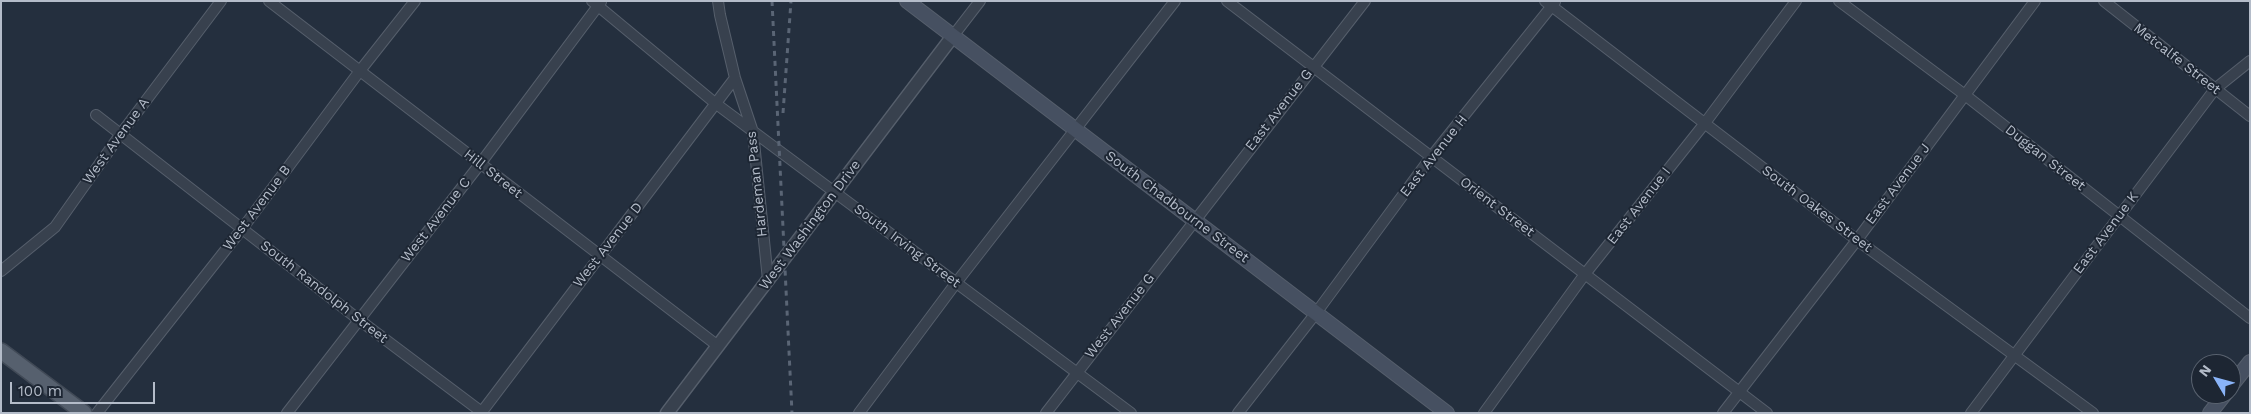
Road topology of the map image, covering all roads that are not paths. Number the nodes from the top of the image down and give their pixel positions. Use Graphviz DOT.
graph roads {
  1 [pos="221,1"];
  2 [pos="269,1"];
  3 [pos="415,1"];
  4 [pos="718,1"];
  5 [pos="907,1"];
  6 [pos="980,1"];
  7 [pos="1175,1"];
  8 [pos="1227,1"];
  9 [pos="1365,1"];
  10 [pos="1796,1"];
  11 [pos="1839,1"];
  12 [pos="2035,1"];
  13 [pos="2104,1"];
  14 [pos="598,3"];
  15 [pos="1550,3"];
  16 [pos="953,36"];
  17 [pos="2250,61"];
  18 [pos="1313,67"];
  19 [pos="359,72"];
  20 [pos="735,78"];
  21 [pos="2215,89"];
  22 [pos="1965,95"];
  23 [pos="716,104"];
  24 [pos="96,115"];
  25 [pos="2250,116"];
  26 [pos="1704,123"];
  27 [pos="1076,130"];
  28 [pos="753,132"];
  29 [pos="120,135"];
  30 [pos="1431,157"];
  31 [pos="480,164"];
  32 [pos="835,192"];
  33 [pos="2119,216"];
  34 [pos="1194,220"];
  35 [pos="242,229"];
  36 [pos="1857,240"];
  37 [pos="600,256"];
  38 [pos="1,271"];
  39 [pos="1585,274"];
  40 [pos="768,280"];
  41 [pos="956,283"];
  42 [pos="1316,313"];
  43 [pos="2250,318"];
  44 [pos="358,319"];
  45 [pos="718,346"];
  46 [pos="1,351"];
  47 [pos="2015,356"];
  48 [pos="2250,362"];
  49 [pos="1077,373"];
  50 [pos="2241,373"];
  51 [pos="1739,391"];
  52 [pos="482,412"];
  53 [pos="84,413"];
  54 [pos="97,413"];
  55 [pos="287,413"];
  56 [pos="667,413"];
  57 [pos="859,413"];
  58 [pos="1046,413"];
  59 [pos="1131,413"];
  60 [pos="1238,413"];
  61 [pos="1447,413"];
  62 [pos="1484,413"];
  63 [pos="1723,413"];
  64 [pos="1767,413"];
  65 [pos="1971,413"];
  66 [pos="2093,413"];
  1 -- 29 [label="street, West Avenue A"];
  2 -- 19 [label="street, Hill Street"];
  3 -- 19 [label="street, West Avenue B"];
  4 -- 20 [label="street, Hardeman Pass"];
  5 -- 16 [label="main road, South Chadbourne Street"];
  6 -- 16 [label="street"];
  7 -- 27 [label="street"];
  8 -- 18 [label="street, Orient Street"];
  9 -- 18 [label="street, East Avenue G"];
  10 -- 26 [label="street, East Avenue I"];
  11 -- 22 [label="street, Duggan Street"];
  12 -- 22 [label="street, East Avenue J"];
  13 -- 21 [label="street, Metcalfe Street"];
  14 -- 23 [label="street, South Irving Street"];
  14 -- 31 [label="street, West Avenue C"];
  15 -- 26 [label="street, South Oakes Street"];
  15 -- 30 [label="street, East Avenue H"];
  16 -- 27 [label="main road, South Chadbourne Street"];
  16 -- 32 [label="street, West Washington Drive"];
  17 -- 21 [label="street, East Avenue K"];
  18 -- 30 [label="street, Orient Street"];
  18 -- 34 [label="street, East Avenue G"];
  19 -- 31 [label="street, Hill Street"];
  19 -- 35 [label="street, West Avenue B"];
  20 -- 23 [label="street, West Avenue D"];
  20 -- 28 [label="street, Hardeman Pass"];
  21 -- 25 [label="street, Metcalfe Street"];
  21 -- 33 [label="street, East Avenue K"];
  22 -- 33 [label="street, Duggan Street"];
  22 -- 36 [label="street, East Avenue J"];
  23 -- 28 [label="street, South Irving Street"];
  23 -- 37 [label="street, West Avenue D"];
  24 -- 29 [label="street, South Randolph Street"];
  26 -- 36 [label="street, South Oakes Street"];
  26 -- 39 [label="street, East Avenue I"];
  27 -- 34 [label="main road, South Chadbourne Street"];
  27 -- 41 [label="street"];
  28 -- 32 [label="street, South Irving Street"];
  28 -- 40 [label="street, Hardeman Pass"];
  29 -- 35 [label="street, South Randolph Street"];
  29 -- 38 [label="street, West Avenue A"];
  30 -- 39 [label="street, Orient Street"];
  30 -- 42 [label="street, East Avenue H"];
  31 -- 37 [label="street, Hill Street"];
  31 -- 44 [label="street, West Avenue C"];
  32 -- 40 [label="street, West Washington Drive"];
  32 -- 41 [label="street, South Irving Street"];
  33 -- 43 [label="street, Duggan Street"];
  33 -- 47 [label="street, East Avenue K"];
  34 -- 42 [label="main road, South Chadbourne Street"];
  34 -- 49 [label="street, West Avenue G"];
  35 -- 44 [label="street, South Randolph Street"];
  35 -- 54 [label="street, West Avenue B"];
  36 -- 47 [label="street, South Oakes Street"];
  36 -- 51 [label="street, East Avenue J"];
  37 -- 45 [label="street, Hill Street"];
  37 -- 52 [label="street, West Avenue D"];
  39 -- 51 [label="street, Orient Street"];
  39 -- 62 [label="street, East Avenue I"];
  40 -- 45 [label="street, West Washington Drive"];
  41 -- 49 [label="street, South Irving Street"];
  41 -- 57 [label="street"];
  42 -- 60 [label="street, East Avenue H"];
  42 -- 61 [label="main road, South Chadbourne Street"];
  44 -- 52 [label="street, South Randolph Street"];
  44 -- 55 [label="street, West Avenue C"];
  45 -- 56 [label="street, West Washington Drive"];
  46 -- 53 [label="main road"];
  47 -- 65 [label="street, East Avenue K"];
  47 -- 66 [label="street, South Oakes Street"];
  48 -- 50 [label="main road"];
  49 -- 58 [label="street, West Avenue G"];
  49 -- 59 [label="street, South Irving Street"];
  51 -- 63 [label="street, East Avenue J"];
  51 -- 64 [label="street, Orient Street"];
}
